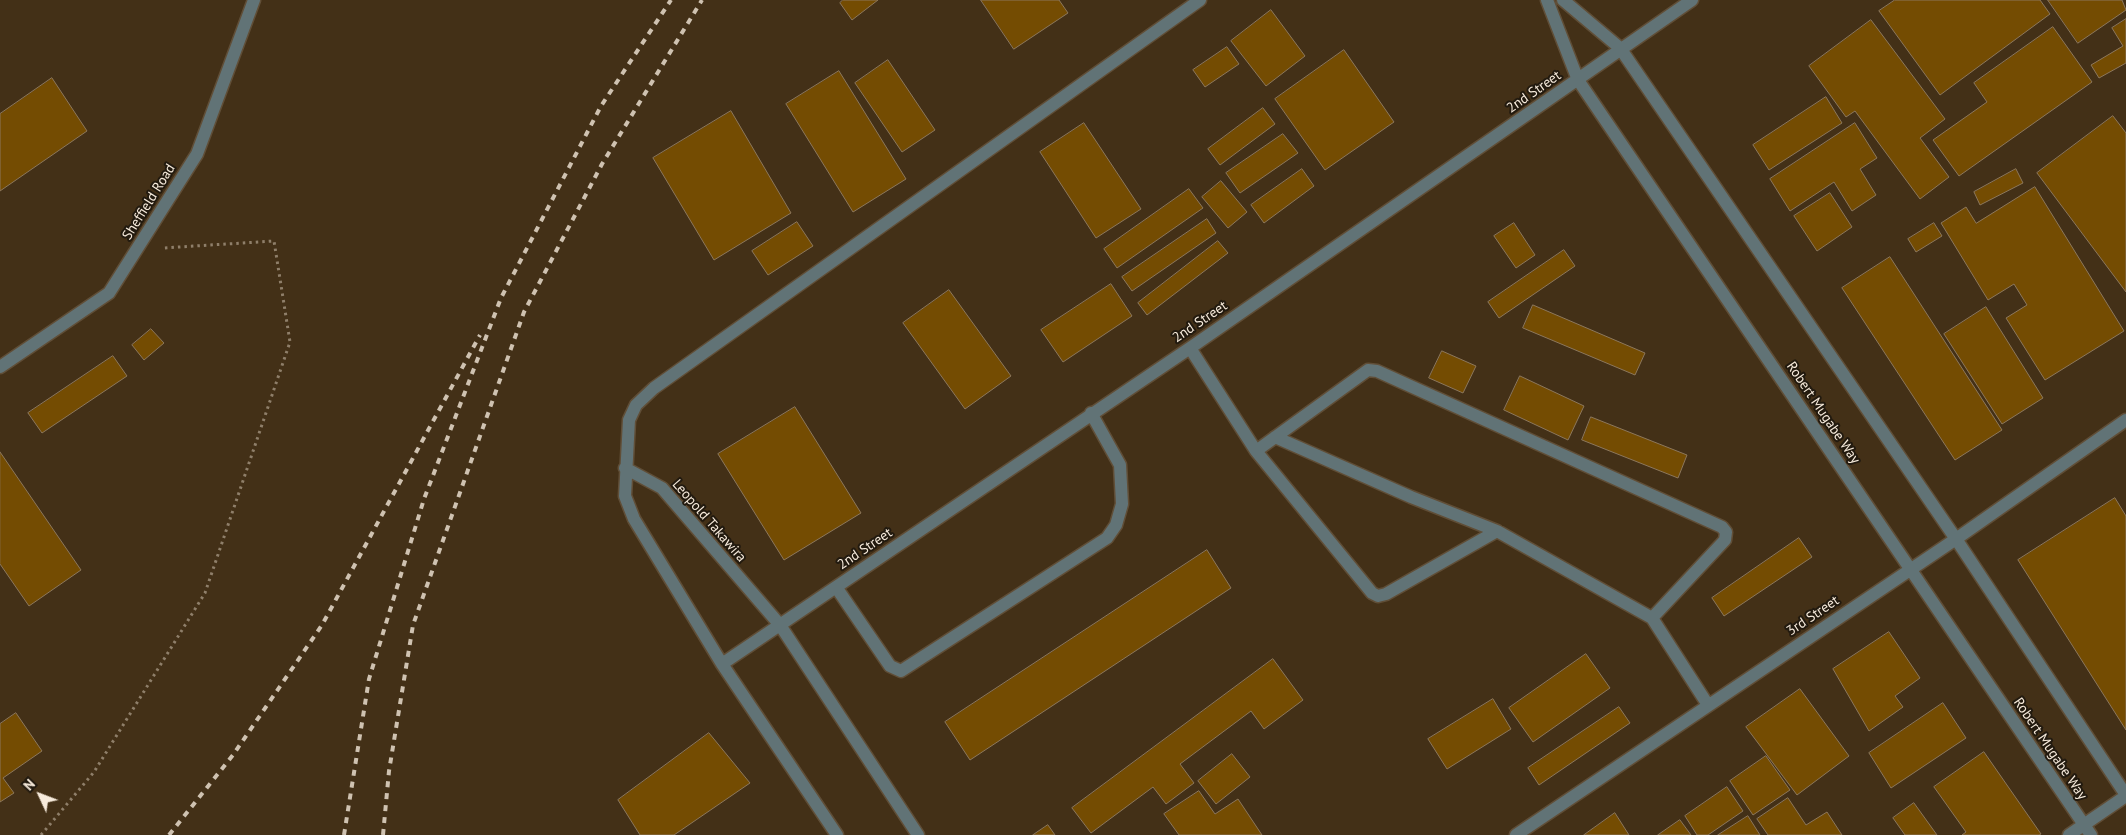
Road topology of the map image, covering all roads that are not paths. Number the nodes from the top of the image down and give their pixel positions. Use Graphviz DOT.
graph roads {
  1 [pos="254,0"];
  2 [pos="1200,0"];
  3 [pos="1547,0"];
  4 [pos="1563,0"];
  5 [pos="1692,0"];
  6 [pos="1620,48"];
  7 [pos="1578,80"];
  8 [pos="1190,348"];
  9 [pos="0,367"];
  10 [pos="1091,413"];
  11 [pos="2126,420"];
  12 [pos="1275,437"];
  13 [pos="1256,451"];
  14 [pos="625,468"];
  15 [pos="1497,531"];
  16 [pos="1956,539"];
  17 [pos="1910,568"];
  18 [pos="836,587"];
  19 [pos="1652,618"];
  20 [pos="780,625"];
  21 [pos="722,664"];
  22 [pos="1708,705"];
  23 [pos="2126,796"];
  24 [pos="2087,830"];
  25 [pos="837,835"];
  26 [pos="918,835"];
  27 [pos="1516,835"];
  28 [pos="2069,835"];
  1 -- 9 [label="street, Sheffield Road"];
  2 -- 14 [label="street"];
  3 -- 7 [label="street, Robert Mugabe Way"];
  4 -- 6 [label="street"];
  5 -- 6 [label="street, 2nd Street"];
  6 -- 7 [label="street, 2nd Street"];
  6 -- 16 [label="street"];
  7 -- 8 [label="street, 2nd Street"];
  7 -- 17 [label="street, Robert Mugabe Way"];
  8 -- 10 [label="street, 2nd Street"];
  8 -- 13 [label="street"];
  10 -- 18 [label="street, 2nd Street"];
  10 -- 18 [label="street"];
  11 -- 16 [label="street, 3rd Street"];
  12 -- 13 [label="street"];
  12 -- 15 [label="street"];
  12 -- 19 [label="street"];
  13 -- 15 [label="street"];
  14 -- 20 [label="street, Leopold Takawira"];
  14 -- 21 [label="street"];
  15 -- 19 [label="street"];
  16 -- 17 [label="street, 3rd Street"];
  16 -- 23 [label="street"];
  17 -- 22 [label="street, 3rd Street"];
  17 -- 24 [label="street, Robert Mugabe Way"];
  18 -- 20 [label="street, 2nd Street"];
  19 -- 22 [label="street"];
  20 -- 21 [label="street, 2nd Street"];
  20 -- 26 [label="street, Leopold Takawira"];
  21 -- 25 [label="street"];
  22 -- 27 [label="street, 3rd Street"];
  23 -- 24 [label="street"];
  24 -- 28 [label="street"];
}
